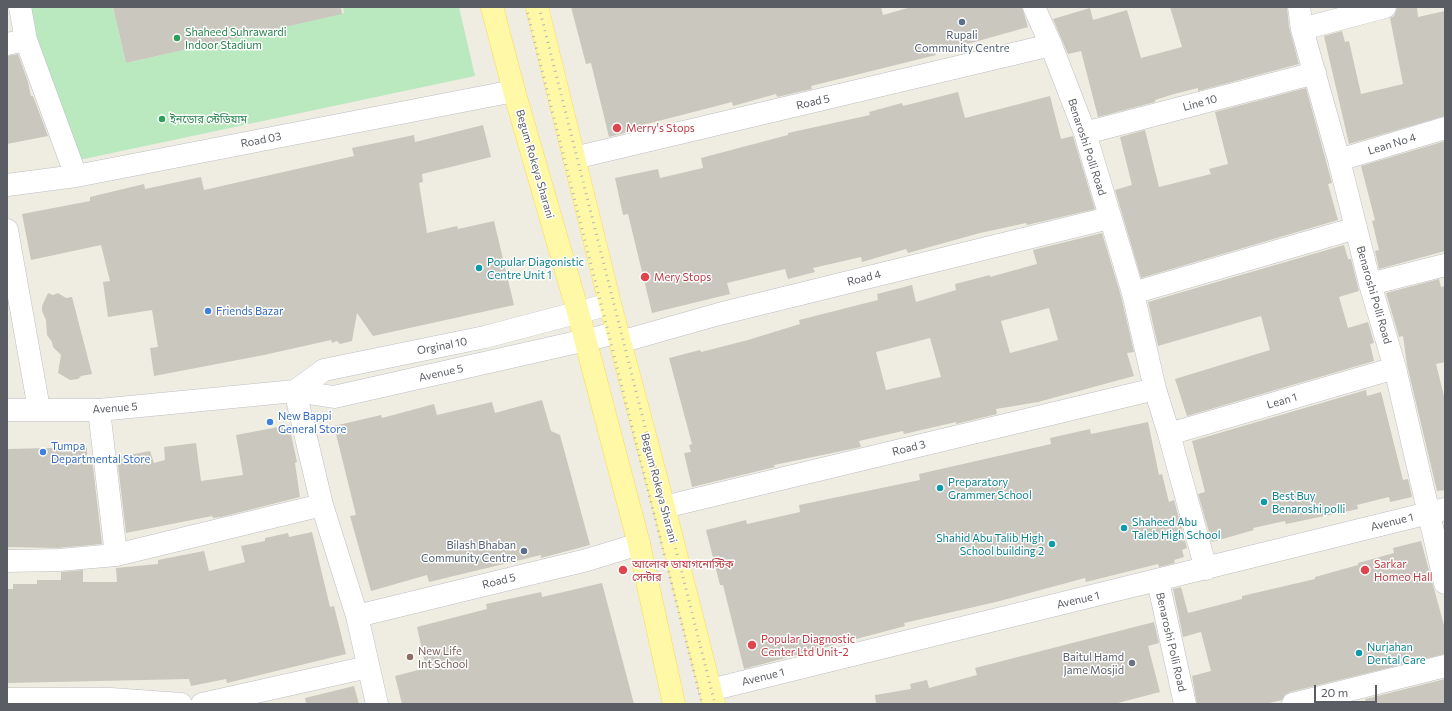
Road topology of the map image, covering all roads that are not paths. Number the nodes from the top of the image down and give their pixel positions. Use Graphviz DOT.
graph roads {
  1 [pos="20,7"];
  2 [pos="492,7"];
  3 [pos="537,7"];
  4 [pos="1299,7"];
  5 [pos="1385,7"];
  6 [pos="1039,8"];
  7 [pos="1302,29"];
  8 [pos="16,42"];
  9 [pos="1051,45"];
  10 [pos="1315,73"];
  11 [pos="514,92"];
  12 [pos="1445,128"];
  13 [pos="1085,134"];
  14 [pos="574,158"];
  15 [pos="1339,160"];
  16 [pos="76,176"];
  17 [pos="7,185"];
  18 [pos="1108,218"];
  19 [pos="1356,228"];
  20 [pos="7,230"];
  21 [pos="1445,266"];
  22 [pos="1370,284"];
  23 [pos="1132,293"];
  24 [pos="610,304"];
  25 [pos="568,315"];
  26 [pos="618,337"];
  27 [pos="586,340"];
  28 [pos="1395,368"];
  29 [pos="1155,389"];
  30 [pos="295,391"];
  31 [pos="39,409"];
  32 [pos="7,410"];
  33 [pos="99,410"];
  34 [pos="1169,434"];
  35 [pos="322,505"];
  36 [pos="664,506"];
  37 [pos="1436,511"];
  38 [pos="639,544"];
  39 [pos="116,555"];
  40 [pos="7,562"];
  41 [pos="1206,569"];
  42 [pos="1158,581"];
  43 [pos="1445,584"];
  44 [pos="357,616"];
  45 [pos="1445,666"];
  46 [pos="368,667"];
  47 [pos="712,697"];
  48 [pos="7,699"];
  49 [pos="182,704"];
  50 [pos="202,704"];
  51 [pos="377,704"];
  52 [pos="674,704"];
  53 [pos="1185,704"];
  54 [pos="1293,704"];
  1 -- 8 [label="street"];
  2 -- 11 [label="main road, Begum Rokeya Sharani"];
  3 -- 14 [label="main road"];
  4 -- 7 [label="street, Benaroshi Polli Road"];
  5 -- 7 [label="street"];
  6 -- 9 [label="street, Benaroshi Polli Road"];
  7 -- 10 [label="street, Benaroshi Polli Road"];
  8 -- 16 [label="street"];
  9 -- 13 [label="street, Benaroshi Polli Road"];
  9 -- 14 [label="street, Road 5"];
  10 -- 13 [label="street, Line 10"];
  10 -- 15 [label="street, Benaroshi Polli Road"];
  11 -- 16 [label="street, Road 03"];
  11 -- 25 [label="main road, Begum Rokeya Sharani"];
  12 -- 15 [label="street, Lean No 4"];
  13 -- 18 [label="street, Benaroshi Polli Road"];
  14 -- 24 [label="main road, Begum Rokeya Sharani"];
  15 -- 19 [label="street, Benaroshi Polli Road"];
  16 -- 17 [label="street, Road 03"];
  18 -- 23 [label="street, Benaroshi Polli Road"];
  18 -- 26 [label="street, Road 4"];
  19 -- 22 [label="street, Benaroshi Polli Road"];
  19 -- 23 [label="street"];
  20 -- 31 [label="street"];
  21 -- 22 [label="street"];
  22 -- 28 [label="street, Benaroshi Polli Road"];
  23 -- 29 [label="street, Benaroshi Polli Road"];
  24 -- 25 [label="street, Orginal 10"];
  24 -- 26 [label="main road, Begum Rokeya Sharani"];
  25 -- 27 [label="main road, Begum Rokeya Sharani"];
  25 -- 30 [label="street, Orginal 10"];
  26 -- 27 [label="street, Road 4"];
  26 -- 36 [label="main road, Begum Rokeya Sharani"];
  27 -- 30 [label="street, Avenue 5"];
  27 -- 38 [label="main road"];
  28 -- 34 [label="street, Lean 1"];
  28 -- 37 [label="street, Benaroshi Polli Road"];
  29 -- 34 [label="street, Benaroshi Polli Road"];
  29 -- 36 [label="street, Road 3"];
  30 -- 33 [label="street, Avenue 5"];
  30 -- 35 [label="street"];
  31 -- 32 [label="street, Avenue 5"];
  31 -- 33 [label="street, Avenue 5"];
  33 -- 39 [label="street"];
  34 -- 41 [label="street, Benaroshi Polli Road"];
  35 -- 39 [label="street"];
  35 -- 44 [label="street"];
  36 -- 47 [label="main road, Begum Rokeya Sharani"];
  37 -- 41 [label="street, Avenue 1"];
  37 -- 43 [label="street, Benaroshi Polli Road"];
  38 -- 44 [label="street, Road 5"];
  38 -- 52 [label="main road"];
  39 -- 40 [label="street"];
  41 -- 42 [label="street, Avenue 1"];
  42 -- 47 [label="street, Avenue 1"];
  42 -- 53 [label="street, Benaroshi Polli Road"];
  44 -- 46 [label="street"];
  45 -- 54 [label="street"];
  46 -- 50 [label="street"];
  46 -- 51 [label="street"];
  48 -- 49 [label="street"];
}
